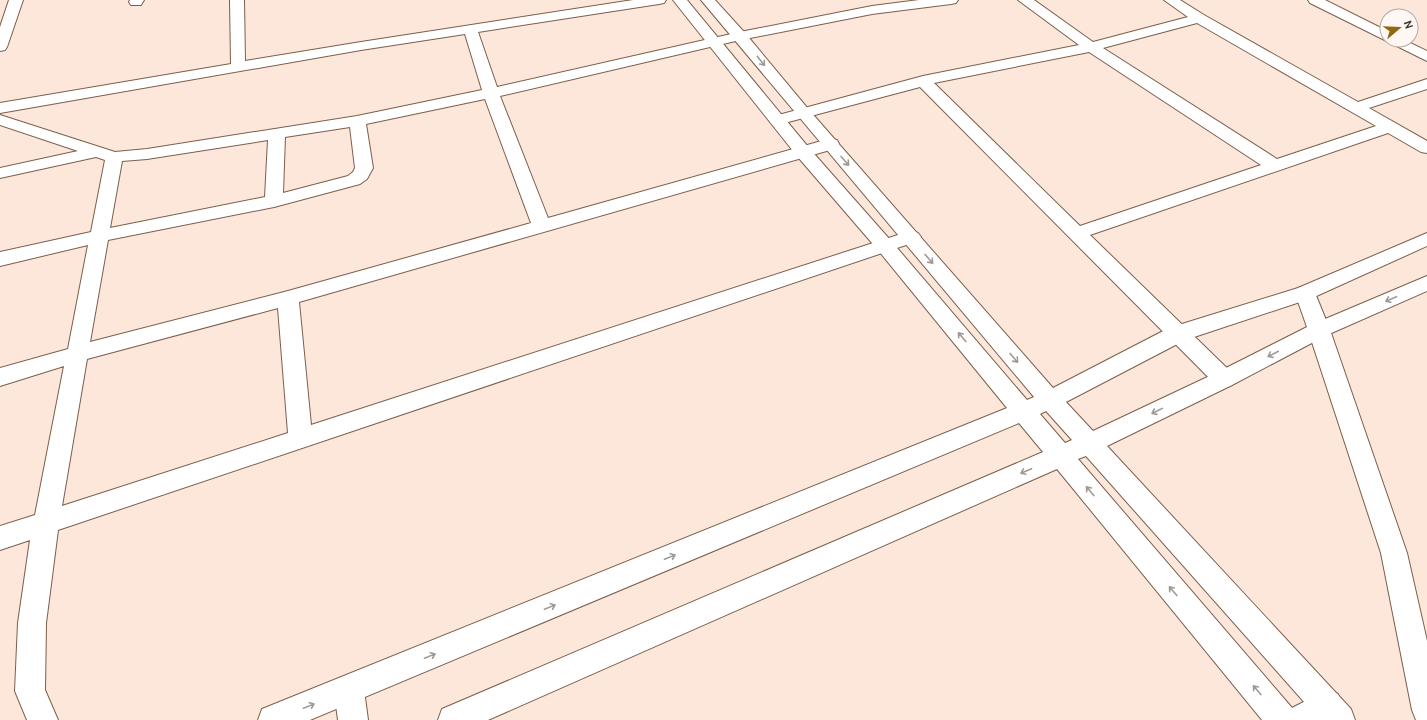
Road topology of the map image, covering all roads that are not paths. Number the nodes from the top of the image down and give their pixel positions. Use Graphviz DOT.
graph roads {
  1 [pos="16,0"];
  2 [pos="237,0"];
  3 [pos="659,0"];
  4 [pos="680,0"];
  5 [pos="708,0"];
  6 [pos="861,0"];
  7 [pos="951,0"];
  8 [pos="1025,0"];
  9 [pos="1171,0"];
  10 [pos="1314,0"];
  11 [pos="872,10"];
  12 [pos="1199,18"];
  13 [pos="470,29"];
  14 [pos="1379,33"];
  15 [pos="740,36"];
  16 [pos="713,43"];
  17 [pos="0,47"];
  18 [pos="1091,47"];
  19 [pos="1409,48"];
  20 [pos="1427,57"];
  21 [pos="238,67"];
  22 [pos="923,81"];
  23 [pos="1427,84"];
  24 [pos="491,93"];
  25 [pos="0,108"];
  26 [pos="1355,108"];
  27 [pos="803,113"];
  28 [pos="0,120"];
  29 [pos="777,120"];
  30 [pos="357,121"];
  31 [pos="1389,126"];
  32 [pos="277,134"];
  33 [pos="830,144"];
  34 [pos="1427,148"];
  35 [pos="803,152"];
  36 [pos="105,154"];
  37 [pos="1275,166"];
  38 [pos="0,173"];
  39 [pos="274,201"];
  40 [pos="541,225"];
  41 [pos="1078,233"];
  42 [pos="99,236"];
  43 [pos="911,237"];
  44 [pos="1427,239"];
  45 [pos="885,246"];
  46 [pos="0,259"];
  47 [pos="1427,283"];
  48 [pos="1305,292"];
  49 [pos="288,298"];
  50 [pos="1319,330"];
  51 [pos="1177,334"];
  52 [pos="77,354"];
  53 [pos="0,377"];
  54 [pos="1224,379"];
  55 [pos="1050,400"];
  56 [pos="1024,411"];
  57 [pos="300,439"];
  58 [pos="1090,443"];
  59 [pos="1060,456"];
  60 [pos="46,523"];
  61 [pos="0,538"];
  62 [pos="349,690"];
  63 [pos="1427,710"];
  64 [pos="1334,712"];
  65 [pos="43,720"];
  66 [pos="273,720"];
  67 [pos="353,720"];
  68 [pos="453,720"];
  69 [pos="1282,720"];
  70 [pos="1301,720"];
  1 -- 17 [label="street"];
  2 -- 21 [label="street"];
  3 -- 13 [label="street"];
  4 -- 16 [label="street"];
  5 -- 15 [label="street"];
  6 -- 11 [label="street"];
  7 -- 11 [label="street"];
  8 -- 18 [label="street"];
  9 -- 12 [label="street"];
  10 -- 14 [label="street"];
  11 -- 15 [label="street"];
  12 -- 18 [label="street"];
  12 -- 26 [label="street"];
  13 -- 21 [label="street"];
  13 -- 24 [label="street"];
  15 -- 16 [label="street"];
  15 -- 27 [label="street, one-way"];
  16 -- 24 [label="street"];
  16 -- 29 [label="street"];
  18 -- 22 [label="street"];
  18 -- 37 [label="street"];
  19 -- 20 [label="street"];
  21 -- 25 [label="street"];
  22 -- 27 [label="street"];
  22 -- 41 [label="street"];
  23 -- 26 [label="street"];
  24 -- 30 [label="street"];
  24 -- 40 [label="street"];
  26 -- 31 [label="street"];
  27 -- 29 [label="street"];
  27 -- 33 [label="street"];
  28 -- 36 [label="street"];
  29 -- 35 [label="street"];
  30 -- 32 [label="street"];
  30 -- 39 [label="street"];
  31 -- 34 [label="street"];
  31 -- 37 [label="street"];
  32 -- 36 [label="street"];
  32 -- 39 [label="street"];
  33 -- 35 [label="street"];
  33 -- 43 [label="street, one-way"];
  35 -- 40 [label="street"];
  35 -- 45 [label="street"];
  36 -- 38 [label="street"];
  36 -- 42 [label="street"];
  37 -- 41 [label="street"];
  39 -- 42 [label="street"];
  40 -- 49 [label="street"];
  41 -- 51 [label="street"];
  42 -- 46 [label="street"];
  42 -- 52 [label="street"];
  43 -- 45 [label="street"];
  43 -- 55 [label="street, one-way"];
  44 -- 48 [label="street"];
  56 -- 45 [label="street, one-way"];
  45 -- 57 [label="street"];
  47 -- 50 [label="street, one-way"];
  48 -- 50 [label="street"];
  48 -- 51 [label="street"];
  49 -- 52 [label="street"];
  49 -- 57 [label="street"];
  50 -- 54 [label="street, one-way"];
  50 -- 63 [label="street"];
  51 -- 54 [label="street"];
  51 -- 55 [label="street"];
  52 -- 53 [label="street"];
  52 -- 60 [label="street"];
  54 -- 58 [label="street, one-way"];
  55 -- 56 [label="street"];
  55 -- 58 [label="street"];
  56 -- 59 [label="street"];
  62 -- 56 [label="street, one-way"];
  57 -- 60 [label="street"];
  58 -- 59 [label="street"];
  58 -- 64 [label="street"];
  59 -- 68 [label="street, one-way"];
  69 -- 59 [label="street, one-way"];
  60 -- 61 [label="street"];
  60 -- 65 [label="street"];
  66 -- 62 [label="street, one-way"];
  62 -- 67 [label="street"];
  64 -- 70 [label="street"];
}
